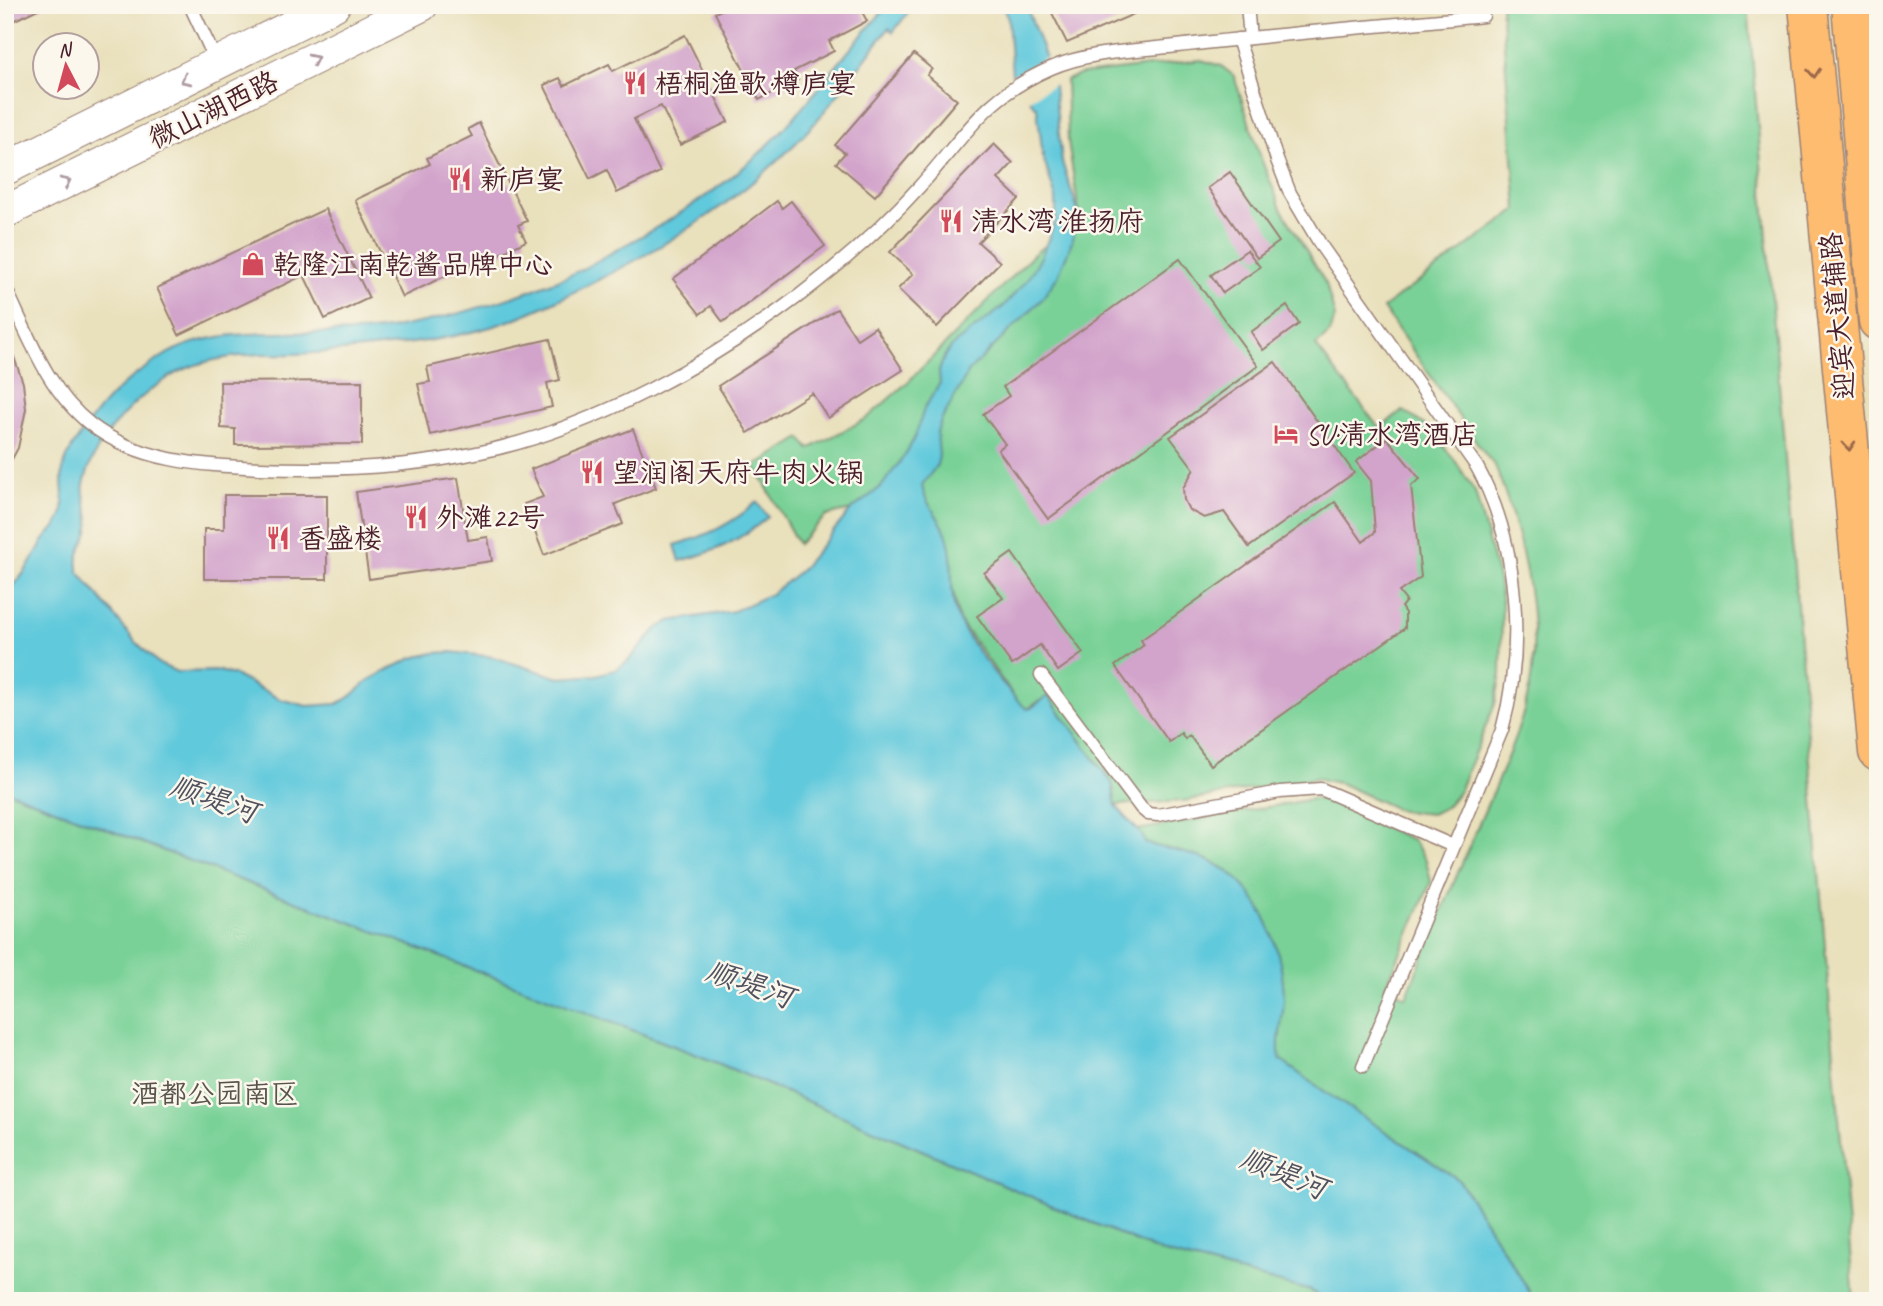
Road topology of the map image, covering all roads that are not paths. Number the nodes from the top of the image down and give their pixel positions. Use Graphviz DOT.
graph roads {
  1 [pos="190,5"];
  2 [pos="334,5"];
  3 [pos="422,5"];
  4 [pos="1247,5"];
  5 [pos="1808,5"];
  6 [pos="1851,5"];
  7 [pos="1483,16"];
  8 [pos="1244,38"];
  9 [pos="217,64"];
  10 [pos="5,169"];
  11 [pos="5,212"];
  12 [pos="5,287"];
  13 [pos="1878,321"];
  14 [pos="1041,675"];
  15 [pos="1878,752"];
  16 [pos="1453,846"];
  17 [pos="1363,1066"];
  1 -- 9 [label="lane"];
  2 -- 9 [label="street, 微山湖西路"];
  11 -- 3 [label="street, 微山湖西路, one-way"];
  4 -- 8 [label="lane"];
  5 -- 15 [label="main road, 迎宾大道辅路, one-way"];
  6 -- 13 [label="main road"];
  7 -- 8 [label="lane"];
  8 -- 12 [label="lane"];
  8 -- 16 [label="lane"];
  9 -- 10 [label="street, 微山湖西路, one-way"];
  14 -- 16 [label="lane"];
  16 -- 17 [label="lane"];
}
